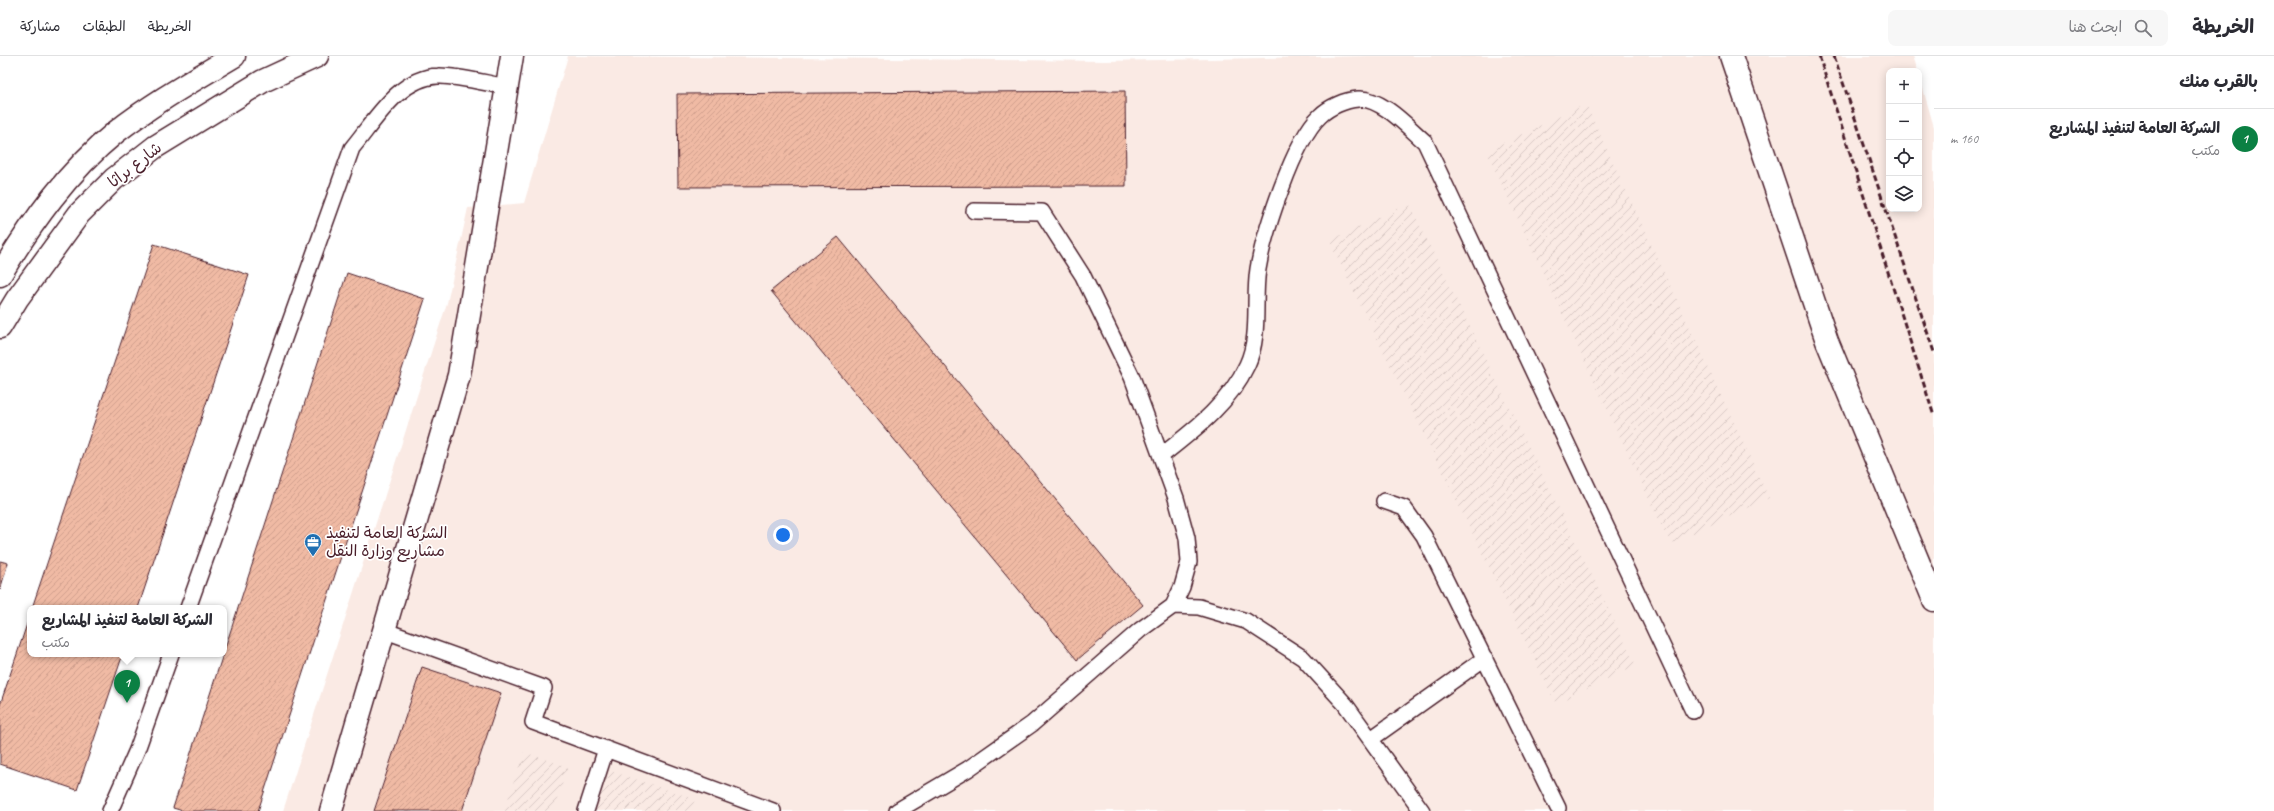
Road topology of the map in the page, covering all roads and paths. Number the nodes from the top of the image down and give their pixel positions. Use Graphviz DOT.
graph roads {
  1 [pos="234,56"];
  2 [pos="317,56"];
  3 [pos="512,56"];
  4 [pos="1732,56"];
  5 [pos="508,88"];
  6 [pos="974,211"];
  7 [pos="0,275"];
  8 [pos="0,327"];
  9 [pos="1161,456"];
  10 [pos="1384,501"];
  11 [pos="1934,600"];
  12 [pos="189,605"];
  13 [pos="1173,606"];
  14 [pos="383,630"];
  15 [pos="170,657"];
  16 [pos="1485,658"];
  17 [pos="1693,711"];
  18 [pos="1371,740"];
  19 [pos="606,749"];
  20 [pos="1558,808"];
  21 [pos="110,811"];
  22 [pos="331,811"];
  23 [pos="586,811"];
  24 [pos="773,811"];
  25 [pos="897,811"];
  26 [pos="1422,811"];
  1 -- 7 [label="street, شارع براثا"];
  2 -- 8 [label="street, شارع براثا"];
  3 -- 5 [label="street"];
  4 -- 11 [label="street"];
  5 -- 12 [label="lane"];
  5 -- 14 [label="street"];
  6 -- 9 [label="lane"];
  9 -- 13 [label="lane"];
  9 -- 17 [label="lane"];
  10 -- 16 [label="lane"];
  13 -- 18 [label="lane"];
  13 -- 25 [label="lane"];
  14 -- 19 [label="lane"];
  14 -- 22 [label="street"];
  15 -- 21 [label="lane"];
  16 -- 18 [label="lane"];
  16 -- 20 [label="lane"];
  18 -- 26 [label="lane"];
  19 -- 23 [label="lane"];
  19 -- 24 [label="lane"];
}
